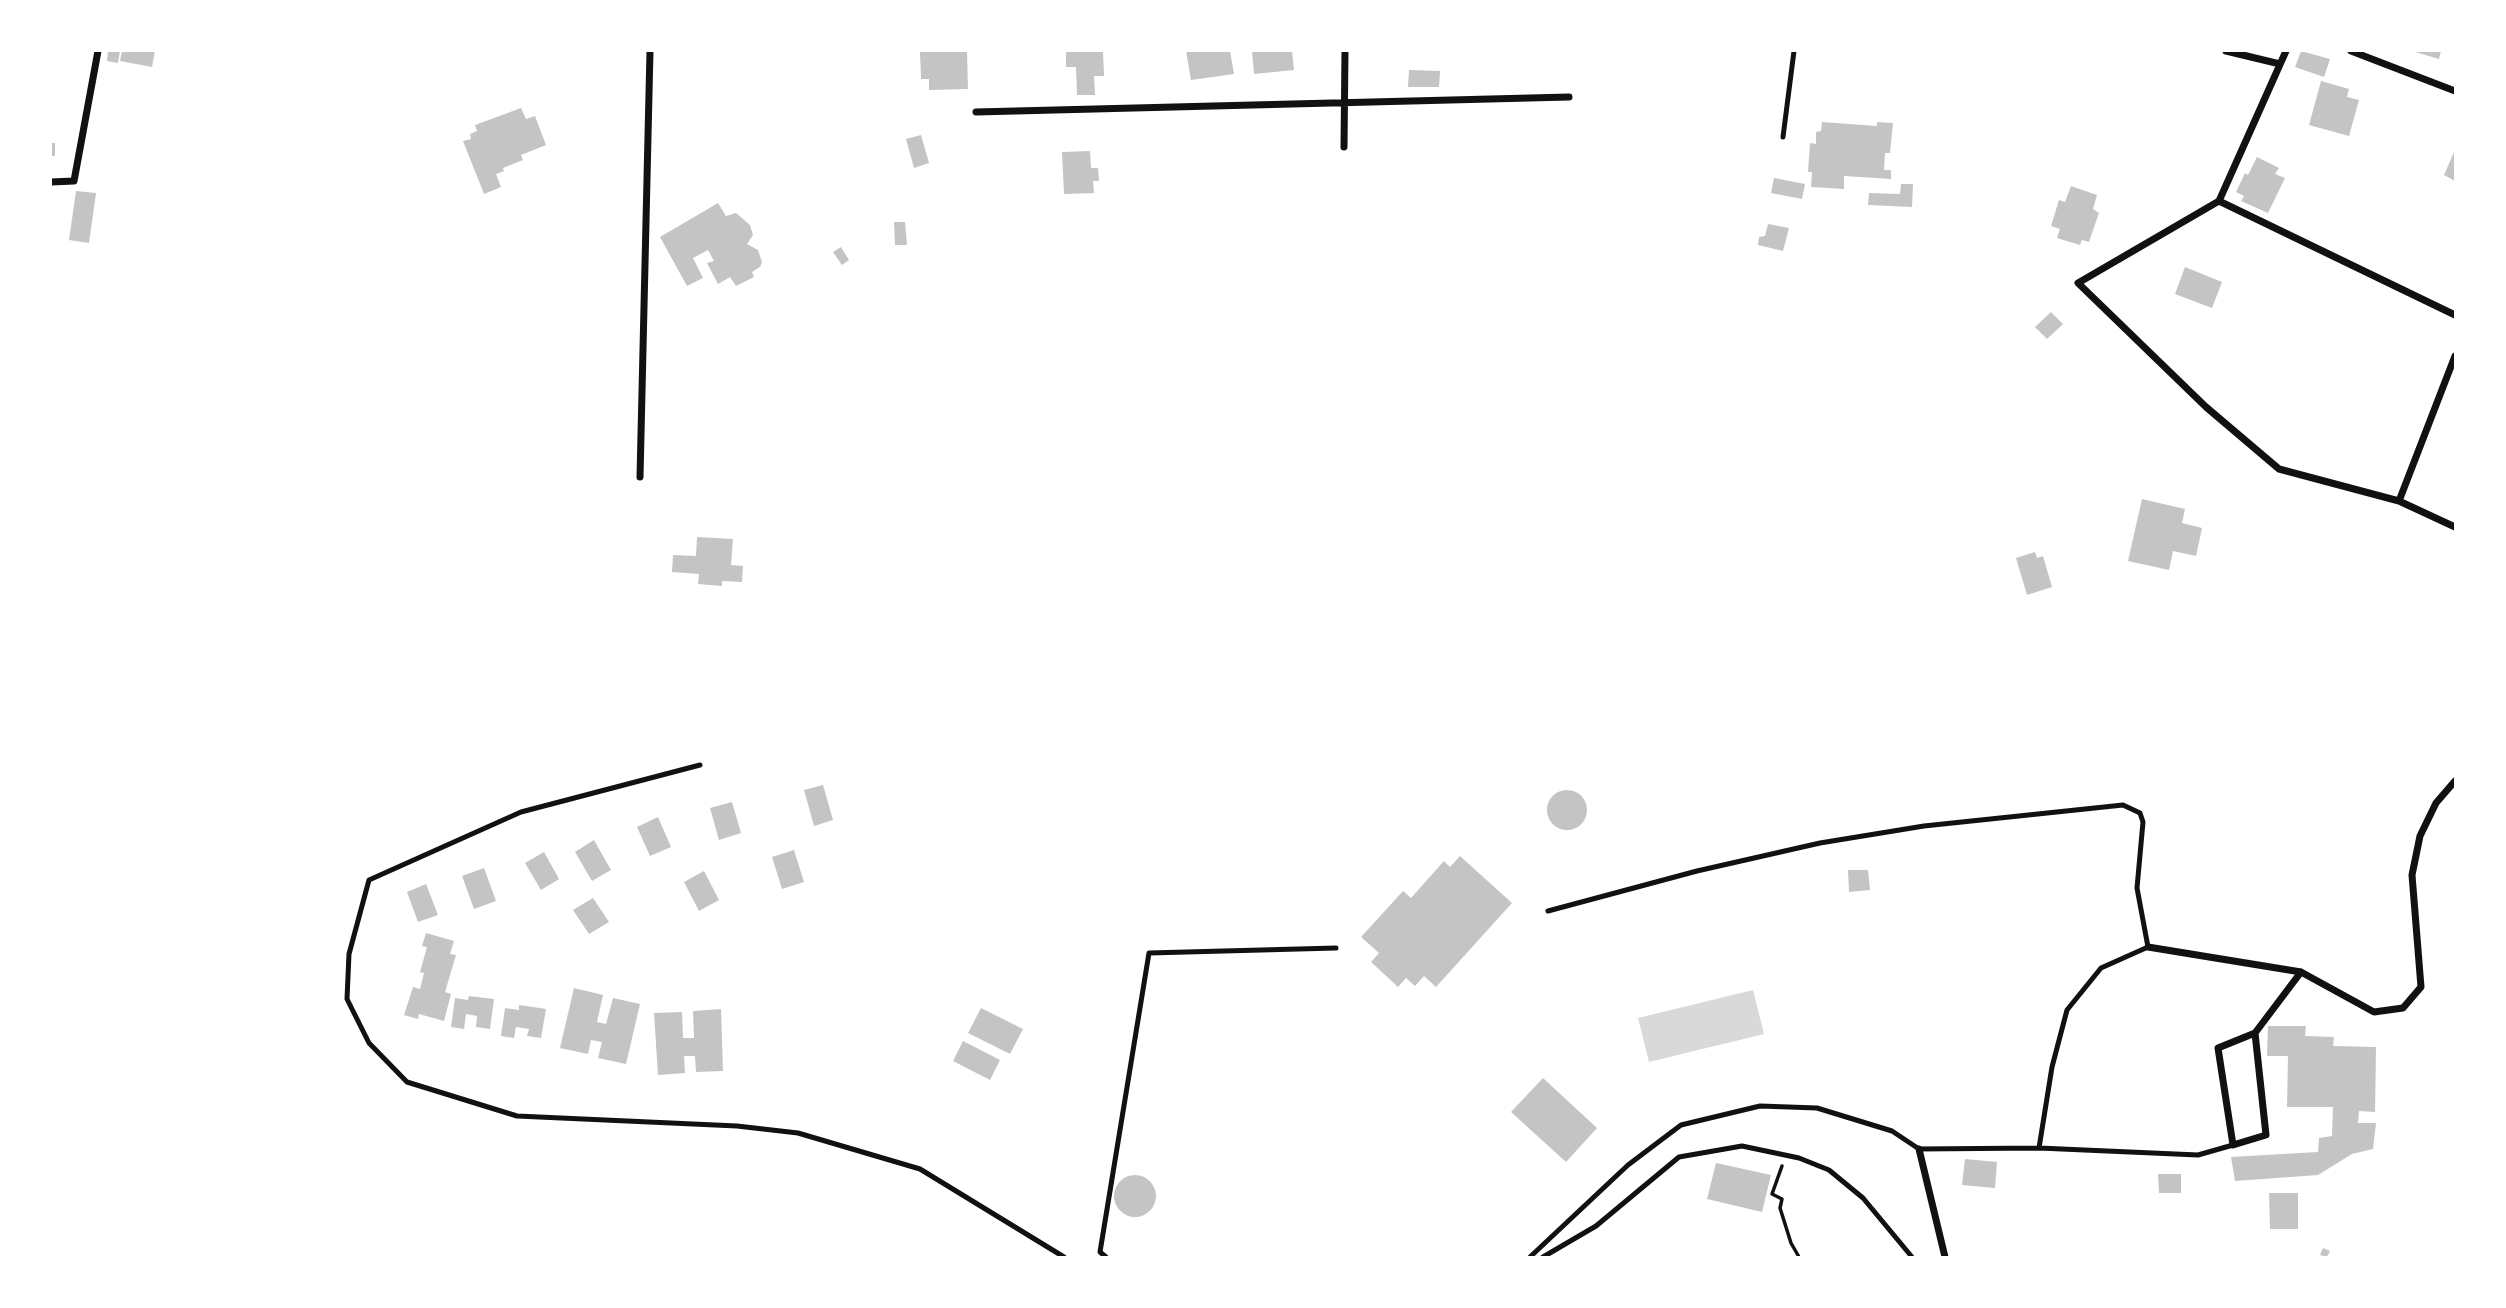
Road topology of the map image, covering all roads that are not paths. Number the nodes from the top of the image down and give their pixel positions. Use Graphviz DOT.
graph roads {
  1 [pos="98,51"];
  2 [pos="650,51"];
  3 [pos="1345,51"];
  4 [pos="1794,51"];
  5 [pos="2226,51"];
  6 [pos="2287,51"];
  7 [pos="2351,51"];
  8 [pos="2280,65"];
  9 [pos="2455,91"];
  10 [pos="1569,97"];
  11 [pos="1345,104"];
  12 [pos="976,112"];
  13 [pos="1783,137"];
  14 [pos="1344,147"];
  15 [pos="51,182"];
  16 [pos="2219,201"];
  17 [pos="2455,315"];
  18 [pos="2455,356"];
  19 [pos="640,477"];
  20 [pos="2399,501"];
  21 [pos="2455,527"];
  22 [pos="700,765"];
  23 [pos="2455,781"];
  24 [pos="1548,911"];
  25 [pos="2148,947"];
  26 [pos="1336,948"];
  27 [pos="2301,972"];
  28 [pos="2255,1033"];
  29 [pos="2233,1145"];
  30 [pos="2039,1148"];
  31 [pos="1919,1149"];
  32 [pos="1098,1255"];
  33 [pos="1064,1257"];
  34 [pos="1106,1257"];
  35 [pos="1530,1257"];
  36 [pos="1543,1257"];
  37 [pos="1912,1257"];
  38 [pos="1945,1257"];
  1 -- 15 [label="street"];
  2 -- 19 [label="street"];
  3 -- 11 [label="street"];
  4 -- 13 [label="lane"];
  5 -- 8 [label="street"];
  6 -- 8 [label="street"];
  7 -- 9 [label="street"];
  8 -- 16 [label="street"];
  10 -- 11 [label="street"];
  11 -- 12 [label="street"];
  11 -- 14 [label="street"];
  16 -- 17 [label="street"];
  16 -- 20 [label="street"];
  18 -- 20 [label="street"];
  20 -- 21 [label="street"];
  22 -- 33 [label="lane"];
  23 -- 27 [label="street"];
  24 -- 25 [label="lane"];
  25 -- 27 [label="street"];
  25 -- 30 [label="lane"];
  26 -- 32 [label="lane"];
  27 -- 28 [label="street"];
  28 -- 29 [label="street"];
  28 -- 29 [label="street"];
  29 -- 30 [label="lane"];
  30 -- 31 [label="lane"];
  31 -- 35 [label="lane"];
  31 -- 38 [label="street"];
  32 -- 34 [label="lane"];
  36 -- 37 [label="lane"];
}
